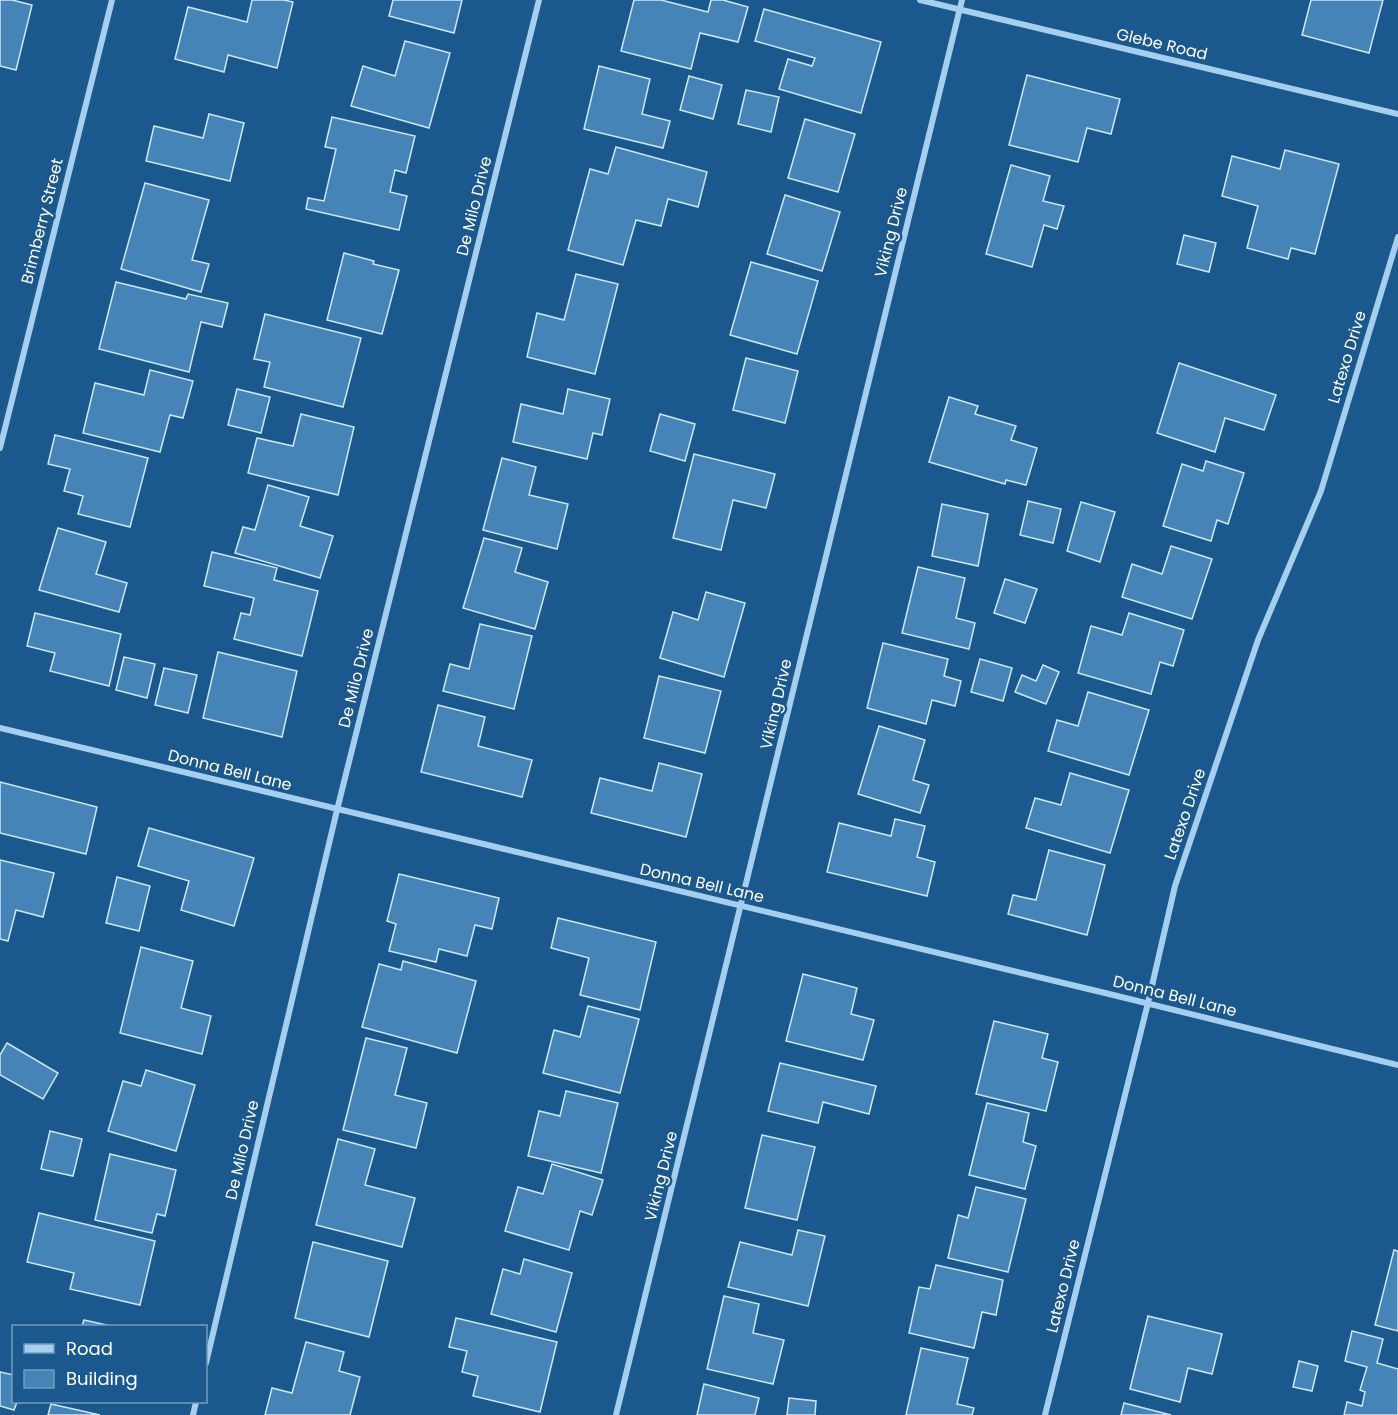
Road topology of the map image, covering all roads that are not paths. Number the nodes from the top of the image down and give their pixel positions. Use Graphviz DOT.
graph roads {
  1 [pos="112,0"];
  2 [pos="539,0"];
  3 [pos="920,0"];
  4 [pos="962,0"];
  5 [pos="960,9"];
  6 [pos="1398,114"];
  7 [pos="1398,237"];
  8 [pos="0,448"];
  9 [pos="0,728"];
  10 [pos="337,810"];
  11 [pos="742,907"];
  12 [pos="1148,1003"];
  13 [pos="1398,1065"];
  14 [pos="207,1359"];
  15 [pos="615,1415"];
  16 [pos="1045,1415"];
  1 -- 8 [label="street, Brimberry Street"];
  2 -- 10 [label="street, De Milo Drive"];
  3 -- 5 [label="street, Glebe Road"];
  4 -- 5 [label="street, Viking Drive"];
  5 -- 6 [label="street, Glebe Road"];
  5 -- 11 [label="street, Viking Drive"];
  7 -- 12 [label="street, Latexo Drive"];
  9 -- 10 [label="street, Donna Bell Lane"];
  10 -- 11 [label="street, Donna Bell Lane"];
  10 -- 14 [label="street, De Milo Drive"];
  11 -- 12 [label="street, Donna Bell Lane"];
  11 -- 15 [label="street, Viking Drive"];
  12 -- 13 [label="street, Donna Bell Lane"];
  12 -- 16 [label="street, Latexo Drive"];
}
